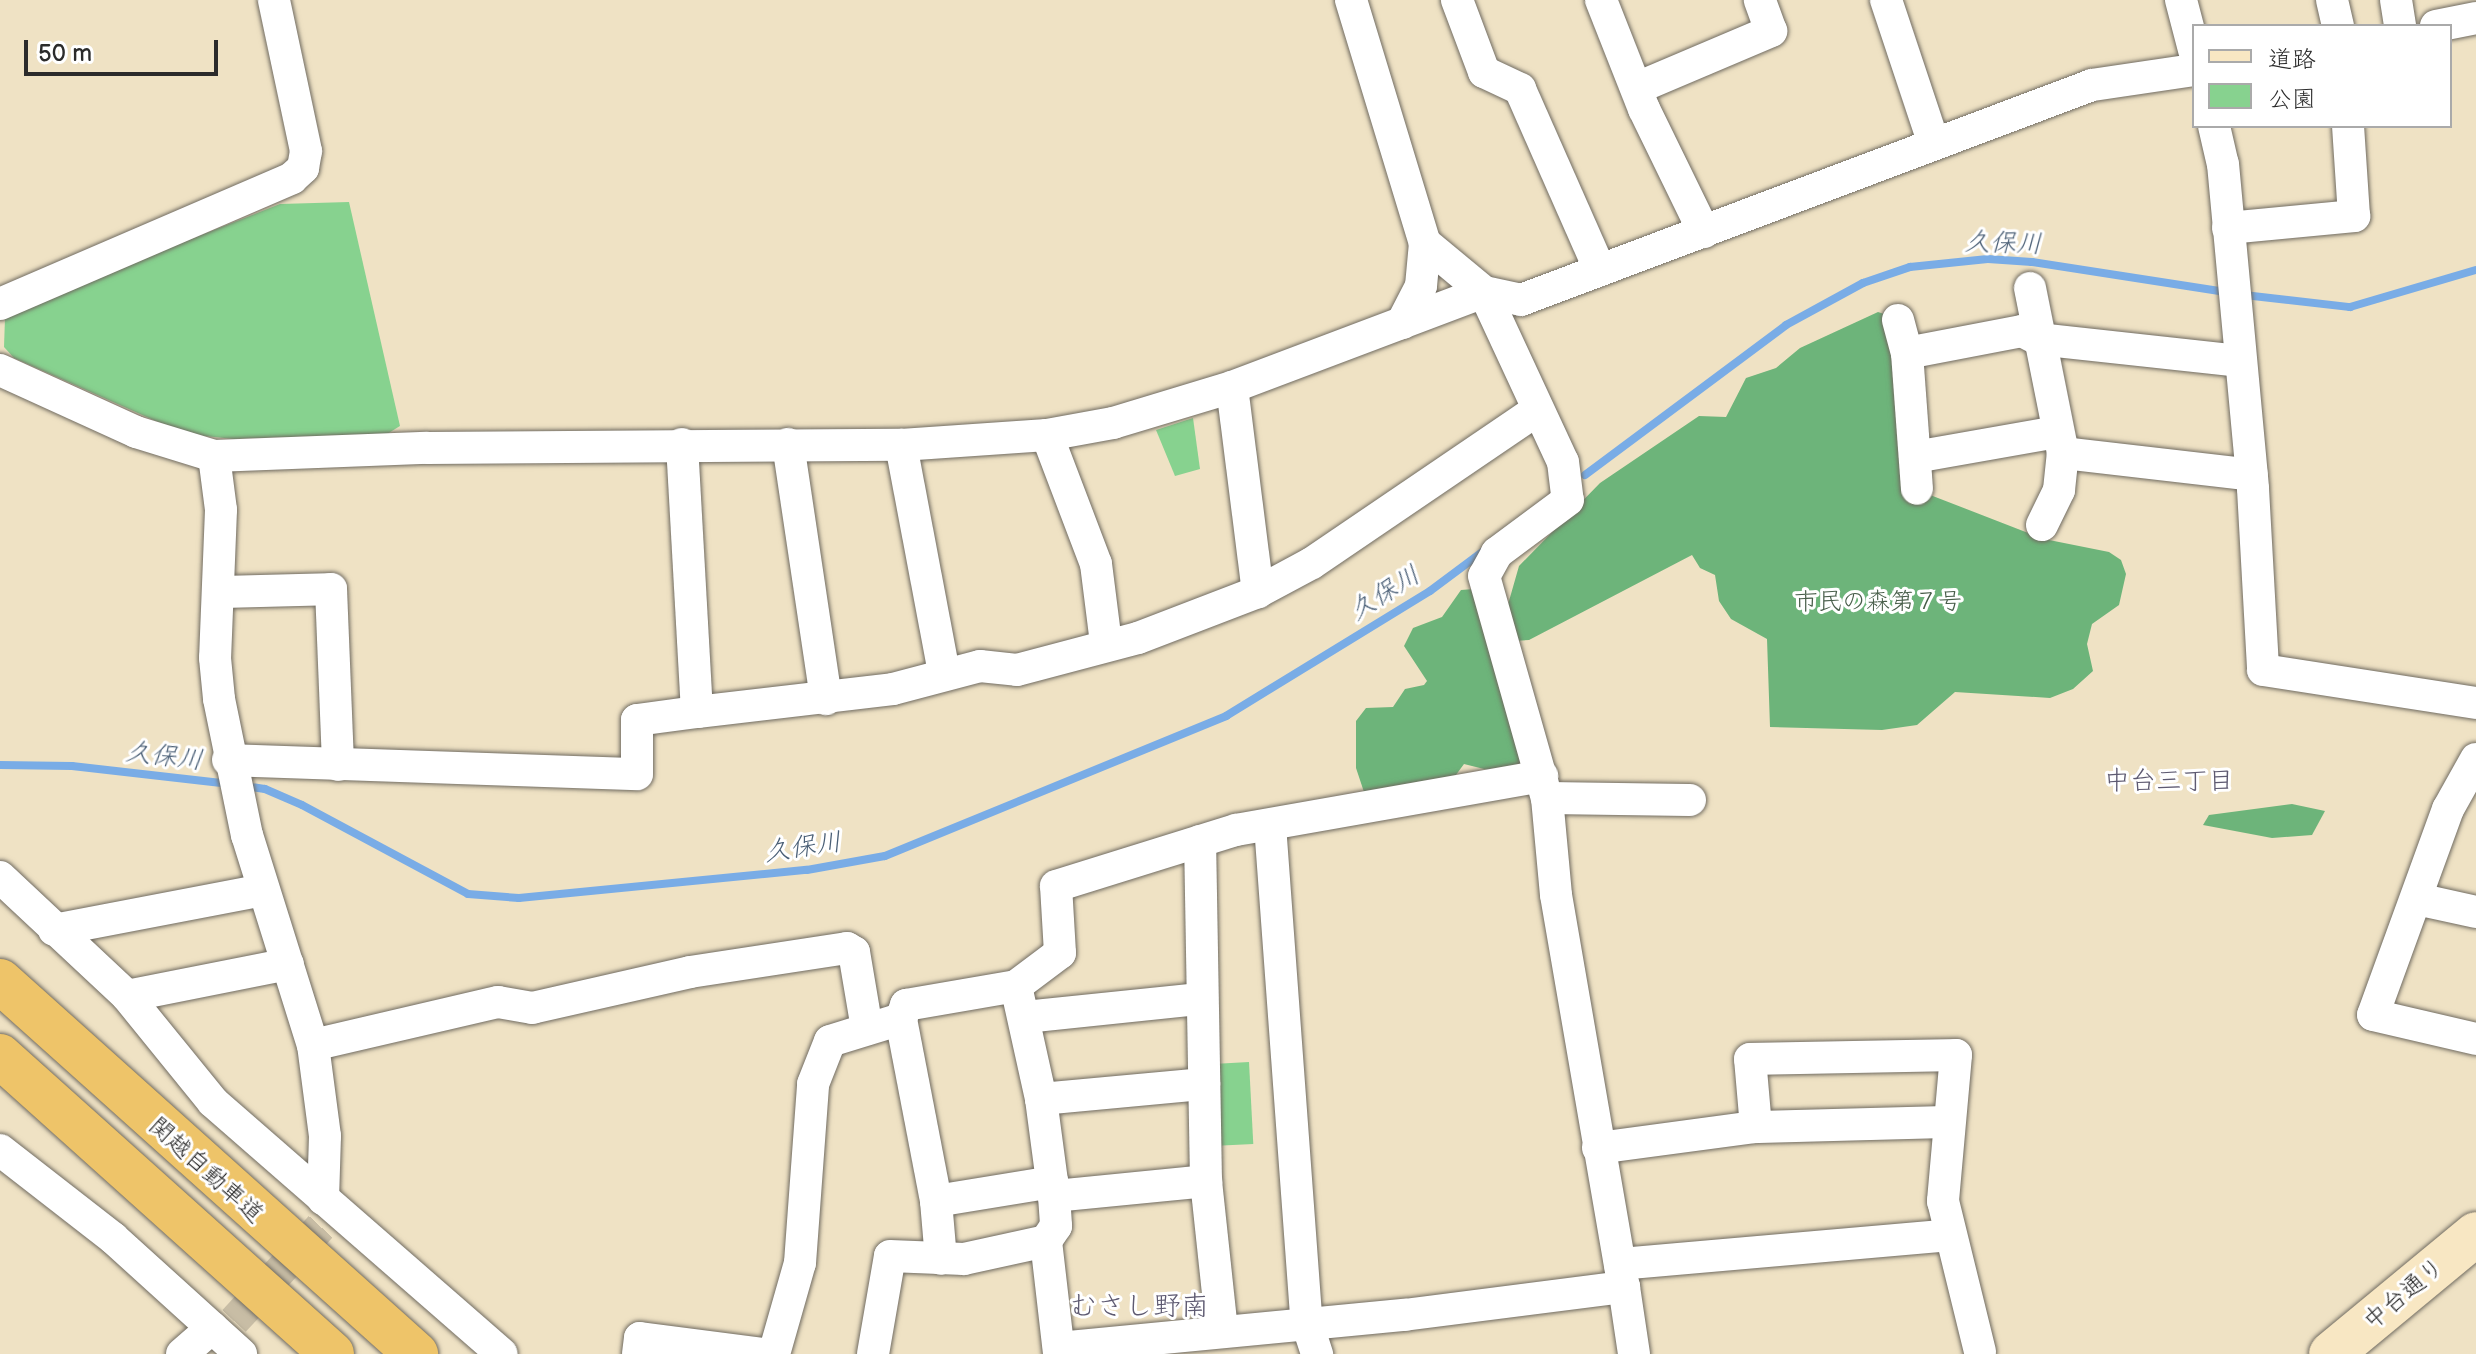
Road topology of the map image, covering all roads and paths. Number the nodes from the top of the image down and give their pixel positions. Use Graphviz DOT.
graph roads {
  1 [pos="274,0"];
  2 [pos="1351,0"];
  3 [pos="1457,0"];
  4 [pos="1601,0"];
  5 [pos="1760,0"];
  6 [pos="1886,0"];
  7 [pos="2181,0"];
  8 [pos="2332,0"];
  9 [pos="2396,0"];
  10 [pos="2476,18"];
  11 [pos="2338,24"];
  12 [pos="2400,24"];
  13 [pos="2446,24"];
  14 [pos="2192,42"];
  15 [pos="2192,70"];
  16 [pos="1637,88"];
  17 [pos="2214,128"];
  18 [pos="2348,128"];
  19 [pos="1933,141"];
  20 [pos="2228,228"];
  21 [pos="1704,232"];
  22 [pos="1425,243"];
  23 [pos="1600,270"];
  24 [pos="2030,288"];
  25 [pos="1484,292"];
  26 [pos="0,304"];
  27 [pos="1898,320"];
  28 [pos="1402,323"];
  29 [pos="2038,339"];
  30 [pos="1907,353"];
  31 [pos="2239,361"];
  32 [pos="0,370"];
  33 [pos="1232,387"];
  34 [pos="1536,411"];
  35 [pos="1047,435"];
  36 [pos="2060,442"];
  37 [pos="682,444"];
  38 [pos="788,444"];
  39 [pos="901,445"];
  40 [pos="214,456"];
  41 [pos="1915,457"];
  42 [pos="2252,475"];
  43 [pos="1917,489"];
  44 [pos="2042,525"];
  45 [pos="219,592"];
  46 [pos="1258,592"];
  47 [pos="1106,643"];
  48 [pos="944,672"];
  49 [pos="826,699"];
  50 [pos="2476,703"];
  51 [pos="697,712"];
  52 [pos="2476,759"];
  53 [pos="228,760"];
  54 [pos="338,765"];
  55 [pos="1545,787"];
  56 [pos="1690,800"];
  57 [pos="1270,825"];
  58 [pos="1200,841"];
  59 [pos="0,877"];
  60 [pos="263,890"];
  61 [pos="2417,899"];
  62 [pos="2476,912"];
  63 [pos="54,930"];
  64 [pos="288,964"];
  65 [pos="0,981"];
  66 [pos="1016,986"];
  67 [pos="127,996"];
  68 [pos="1200,999"];
  69 [pos="1025,1017"];
  70 [pos="901,1019"];
  71 [pos="867,1029"];
  72 [pos="2476,1039"];
  73 [pos="313,1045"];
  74 [pos="0,1056"];
  75 [pos="1204,1084"];
  76 [pos="1041,1099"];
  77 [pos="1948,1122"];
  78 [pos="1756,1127"];
  79 [pos="1598,1148"];
  80 [pos="0,1150"];
  81 [pos="1206,1181"];
  82 [pos="1053,1189"];
  83 [pos="936,1201"];
  84 [pos="329,1210"];
  85 [pos="2476,1234"];
  86 [pos="1949,1235"];
  87 [pos="1046,1241"];
  88 [pos="941,1259"];
  89 [pos="1622,1275"];
  90 [pos="1307,1323"];
  91 [pos="1222,1330"];
  92 [pos="227,1334"];
  93 [pos="1059,1351"];
  94 [pos="1974,1353"];
  95 [pos="182,1354"];
  96 [pos="332,1354"];
  97 [pos="416,1354"];
  98 [pos="502,1354"];
  99 [pos="638,1354"];
  100 [pos="764,1354"];
  101 [pos="774,1354"];
  102 [pos="873,1354"];
  103 [pos="1317,1354"];
  104 [pos="1634,1354"];
  105 [pos="2331,1354"];
  1 -- 26 [label="street"];
  2 -- 22 [label="street"];
  3 -- 23 [label="street"];
  4 -- 16 [label="street"];
  5 -- 16 [label="street"];
  6 -- 19 [label="street"];
  7 -- 14 [label="street"];
  8 -- 11 [label="street"];
  9 -- 12 [label="street"];
  10 -- 13 [label="street"];
  15 -- 19 [label="street"];
  16 -- 21 [label="street"];
  17 -- 20 [label="street"];
  18 -- 20 [label="street"];
  19 -- 21 [label="street"];
  20 -- 31 [label="street"];
  21 -- 23 [label="street"];
  22 -- 25 [label="street"];
  22 -- 28 [label="street"];
  23 -- 25 [label="street"];
  24 -- 29 [label="street"];
  25 -- 28 [label="street"];
  25 -- 34 [label="street"];
  27 -- 30 [label="street"];
  28 -- 33 [label="street"];
  29 -- 30 [label="street"];
  29 -- 31 [label="street"];
  29 -- 36 [label="street"];
  30 -- 41 [label="street"];
  31 -- 42 [label="street"];
  32 -- 40 [label="street"];
  33 -- 35 [label="street"];
  33 -- 46 [label="street"];
  34 -- 46 [label="street"];
  34 -- 55 [label="street"];
  35 -- 39 [label="street"];
  35 -- 47 [label="street"];
  36 -- 41 [label="street"];
  36 -- 42 [label="street"];
  36 -- 44 [label="street"];
  37 -- 38 [label="street"];
  37 -- 40 [label="street"];
  37 -- 51 [label="street"];
  38 -- 39 [label="street"];
  38 -- 49 [label="street"];
  39 -- 48 [label="street"];
  40 -- 45 [label="street"];
  41 -- 43 [label="street"];
  42 -- 50 [label="street"];
  45 -- 53 [label="street"];
  45 -- 54 [label="street"];
  46 -- 47 [label="street"];
  47 -- 48 [label="street"];
  48 -- 49 [label="street"];
  49 -- 51 [label="street"];
  51 -- 54 [label="street"];
  52 -- 61 [label="street"];
  53 -- 54 [label="street"];
  53 -- 60 [label="street"];
  55 -- 56 [label="street"];
  55 -- 57 [label="street"];
  55 -- 79 [label="street"];
  57 -- 58 [label="street"];
  57 -- 90 [label="street"];
  58 -- 66 [label="street"];
  58 -- 68 [label="street"];
  59 -- 63 [label="street"];
  60 -- 63 [label="street"];
  60 -- 64 [label="street"];
  61 -- 62 [label="street"];
  61 -- 72 [label="street"];
  63 -- 67 [label="street"];
  64 -- 67 [label="street"];
  64 -- 73 [label="street"];
  65 -- 97 [label="highway, 関越自動車道"];
  66 -- 69 [label="street"];
  66 -- 70 [label="street"];
  67 -- 84 [label="street"];
  68 -- 69 [label="street"];
  68 -- 75 [label="street"];
  69 -- 76 [label="street"];
  70 -- 71 [label="street"];
  70 -- 83 [label="street"];
  71 -- 73 [label="street"];
  71 -- 101 [label="street"];
  73 -- 84 [label="street"];
  74 -- 96 [label="highway"];
  75 -- 76 [label="street"];
  75 -- 81 [label="street"];
  76 -- 82 [label="street"];
  77 -- 78 [label="street"];
  77 -- 78 [label="street"];
  77 -- 86 [label="street"];
  78 -- 79 [label="street"];
  79 -- 89 [label="street"];
  80 -- 92 [label="street"];
  81 -- 82 [label="street"];
  81 -- 91 [label="street"];
  82 -- 83 [label="street"];
  82 -- 87 [label="street"];
  83 -- 88 [label="street"];
  84 -- 98 [label="street"];
  85 -- 105 [label="street, 中台通り"];
  86 -- 89 [label="street"];
  86 -- 94 [label="street"];
  87 -- 88 [label="street"];
  87 -- 93 [label="street"];
  88 -- 102 [label="street"];
  89 -- 90 [label="street"];
  89 -- 104 [label="street"];
  90 -- 91 [label="street"];
  90 -- 103 [label="street"];
  91 -- 93 [label="street"];
  92 -- 95 [label="street"];
  99 -- 100 [label="street"];
}
